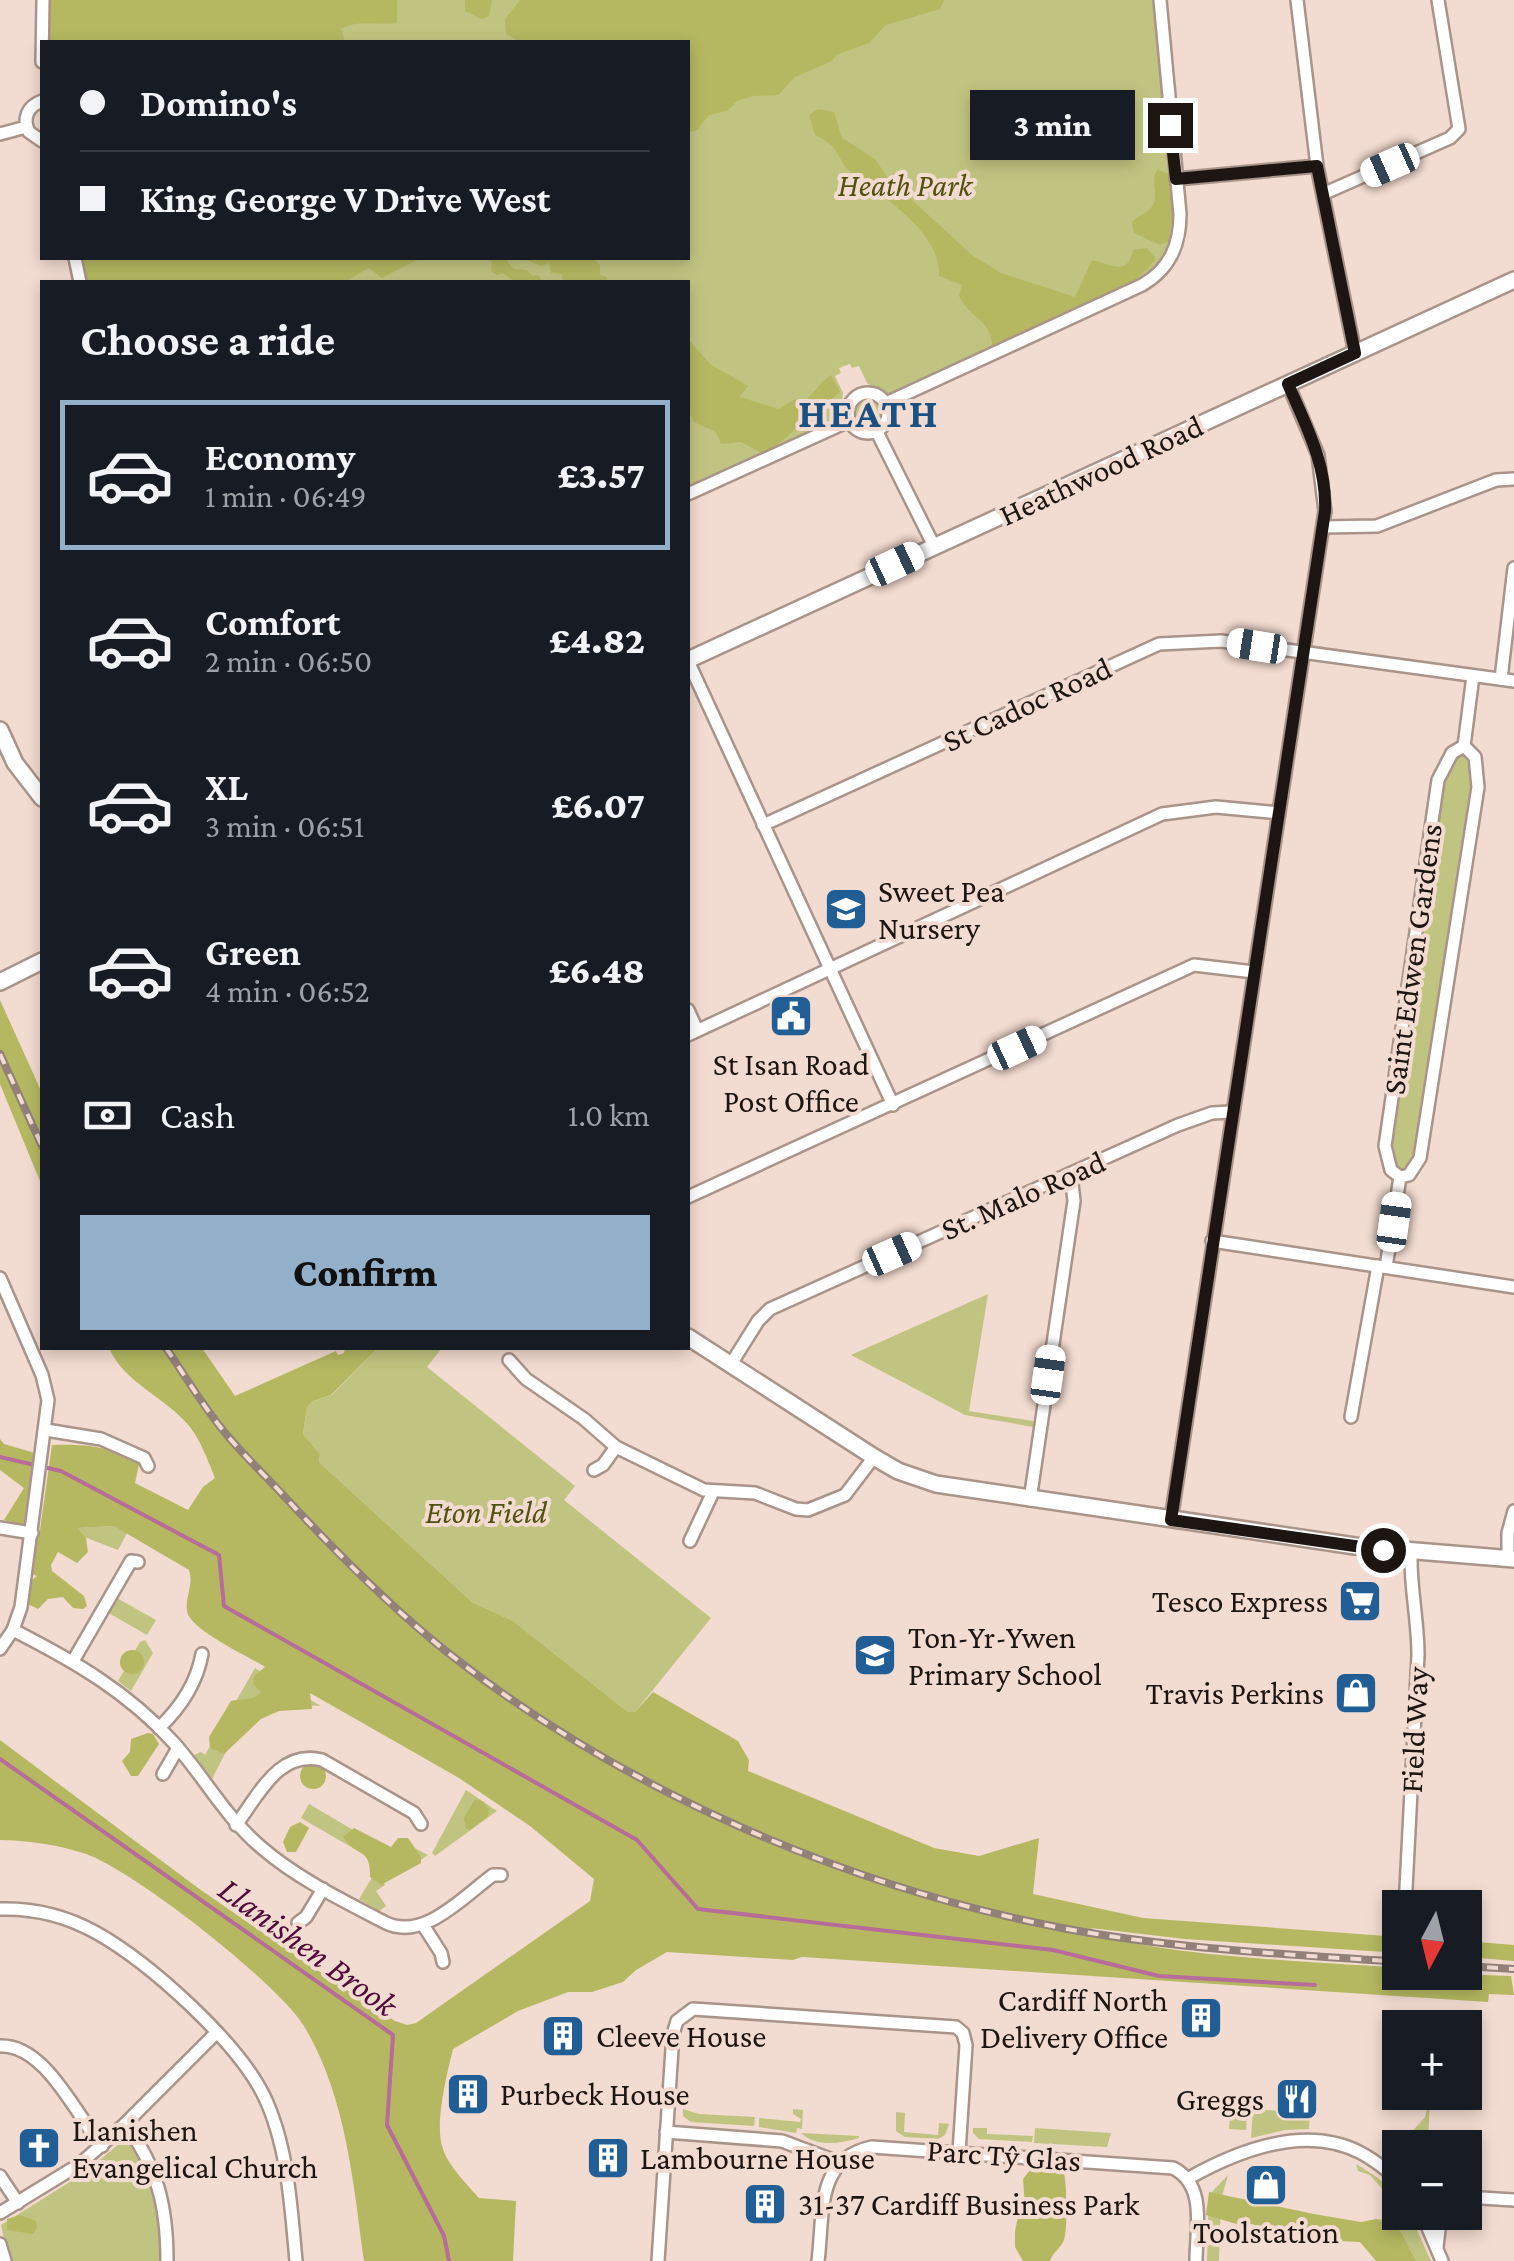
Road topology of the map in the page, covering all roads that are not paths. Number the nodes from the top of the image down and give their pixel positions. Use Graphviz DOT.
graph roads {
  1 [pos="42,0"];
  2 [pos="1160,0"];
  3 [pos="1296,0"];
  4 [pos="1438,0"];
  5 [pos="42,40"];
  6 [pos="40,102"];
  7 [pos="26,127"];
  8 [pos="0,134"];
  9 [pos="40,140"];
  10 [pos="1317,166"];
  11 [pos="1176,179"];
  12 [pos="1325,193"];
  13 [pos="1514,280"];
  14 [pos="1355,353"];
  15 [pos="1288,384"];
  16 [pos="886,403"];
  17 [pos="849,421"];
  18 [pos="877,432"];
  19 [pos="1514,479"];
  20 [pos="690,493"];
  21 [pos="1323,527"];
  22 [pos="934,546"];
  23 [pos="1514,568"];
  24 [pos="1304,653"];
  25 [pos="690,659"];
  26 [pos="690,664"];
  27 [pos="1472,676"];
  28 [pos="1507,680"];
  29 [pos="0,730"];
  30 [pos="1464,746"];
  31 [pos="40,795"];
  32 [pos="1279,813"];
  33 [pos="763,825"];
  34 [pos="40,962"];
  35 [pos="829,967"];
  36 [pos="1254,972"];
  37 [pos="0,982"];
  38 [pos="692,1032"];
  39 [pos="893,1105"];
  40 [pos="1231,1112"];
  41 [pos="1071,1175"];
  42 [pos="1400,1177"];
  43 [pos="690,1196"];
  44 [pos="1212,1242"];
  45 [pos="1382,1266"];
  46 [pos="0,1278"];
  47 [pos="1514,1287"];
  48 [pos="690,1338"];
  49 [pos="509,1360"];
  50 [pos="730,1364"];
  51 [pos="1352,1417"];
  52 [pos="46,1430"];
  53 [pos="616,1448"];
  54 [pos="874,1457"];
  55 [pos="148,1466"];
  56 [pos="594,1470"];
  57 [pos="713,1492"];
  58 [pos="1030,1500"];
  59 [pos="1514,1511"];
  60 [pos="1171,1520"];
  61 [pos="0,1528"];
  62 [pos="32,1533"];
  63 [pos="690,1542"];
  64 [pos="1411,1552"];
  65 [pos="1511,1558"];
  66 [pos="138,1562"];
  67 [pos="13,1630"];
  68 [pos="0,1649"];
  69 [pos="202,1654"];
  70 [pos="73,1661"];
  71 [pos="160,1728"];
  72 [pos="178,1748"];
  73 [pos="164,1774"];
  74 [pos="421,1824"];
  75 [pos="236,1825"];
  76 [pos="501,1876"];
  77 [pos="324,1888"];
  78 [pos="1406,1890"];
  79 [pos="0,1909"];
  80 [pos="298,1922"];
  81 [pos="422,1925"];
  82 [pos="443,1962"];
  83 [pos="216,2033"];
  84 [pos="0,2046"];
  85 [pos="126,2124"];
  86 [pos="666,2132"];
  87 [pos="102,2146"];
  88 [pos="959,2152"];
  89 [pos="838,2162"];
  90 [pos="1382,2168"];
  91 [pos="0,2176"];
  92 [pos="1189,2178"];
  93 [pos="1482,2198"];
  94 [pos="1514,2200"];
  95 [pos="18,2203"];
  96 [pos="0,2213"];
  97 [pos="1429,2230"];
  98 [pos="1439,2230"];
  99 [pos="0,2244"];
  100 [pos="1437,2246"];
  101 [pos="5,2261"];
  102 [pos="167,2261"];
  103 [pos="296,2261"];
  104 [pos="658,2261"];
  105 [pos="818,2261"];
  106 [pos="1196,2261"];
  107 [pos="1442,2261"];
  1 -- 5 [label="street"];
  2 -- 11 [label="street"];
  3 -- 10 [label="street"];
  4 -- 12 [label="street"];
  6 -- 7 [label="street"];
  7 -- 8 [label="street"];
  7 -- 9 [label="street"];
  10 -- 11 [label="street"];
  10 -- 12 [label="street"];
  11 -- 16 [label="street"];
  12 -- 14 [label="street"];
  13 -- 14 [label="street, Heathwood Road"];
  14 -- 15 [label="street, Heathwood Road"];
  15 -- 21 [label="street"];
  15 -- 22 [label="street, Heathwood Road"];
  16 -- 17 [label="street"];
  16 -- 18 [label="street"];
  17 -- 18 [label="street"];
  17 -- 20 [label="street"];
  18 -- 22 [label="street"];
  19 -- 21 [label="street"];
  21 -- 24 [label="street"];
  22 -- 25 [label="street, Heathwood Road"];
  23 -- 28 [label="street"];
  24 -- 27 [label="street, St Cadoc Road"];
  24 -- 32 [label="street"];
  24 -- 33 [label="street, St Cadoc Road"];
  26 -- 33 [label="street"];
  27 -- 28 [label="street, St Cadoc Road"];
  27 -- 30 [label="street, Saint Edwen Gardens"];
  29 -- 31 [label="street"];
  30 -- 42 [label="street, Saint Edwen Gardens"];
  30 -- 42 [label="street, Saint Edwen Gardens"];
  32 -- 35 [label="street"];
  32 -- 36 [label="street"];
  33 -- 35 [label="street"];
  34 -- 37 [label="street"];
  35 -- 38 [label="street"];
  35 -- 39 [label="street"];
  36 -- 39 [label="street"];
  36 -- 40 [label="street"];
  39 -- 43 [label="street"];
  40 -- 41 [label="street, St. Malo Road"];
  40 -- 44 [label="street"];
  41 -- 50 [label="street, St. Malo Road"];
  41 -- 58 [label="street"];
  42 -- 45 [label="street, Saint Edwen Gardens"];
  44 -- 45 [label="street"];
  44 -- 60 [label="street"];
  45 -- 47 [label="street"];
  45 -- 51 [label="street, Saint Edwen Gardens"];
  46 -- 52 [label="street"];
  48 -- 50 [label="street"];
  49 -- 53 [label="street"];
  50 -- 54 [label="street"];
  52 -- 55 [label="street"];
  52 -- 62 [label="street"];
  53 -- 56 [label="street"];
  53 -- 57 [label="street"];
  54 -- 57 [label="street"];
  54 -- 58 [label="street"];
  57 -- 63 [label="street"];
  58 -- 60 [label="street"];
  59 -- 65 [label="street"];
  60 -- 64 [label="street"];
  61 -- 62 [label="street"];
  62 -- 67 [label="street"];
  64 -- 65 [label="street"];
  64 -- 78 [label="street, Field Way"];
  66 -- 70 [label="street"];
  67 -- 68 [label="street"];
  67 -- 70 [label="street"];
  69 -- 71 [label="street"];
  70 -- 71 [label="street"];
  71 -- 72 [label="street"];
  72 -- 73 [label="street"];
  72 -- 75 [label="street"];
  74 -- 75 [label="street"];
  75 -- 77 [label="street"];
  76 -- 81 [label="street"];
  77 -- 80 [label="street"];
  77 -- 81 [label="street"];
  79 -- 83 [label="street"];
  81 -- 82 [label="street"];
  83 -- 85 [label="street"];
  83 -- 103 [label="street"];
  84 -- 87 [label="street"];
  85 -- 87 [label="street"];
  85 -- 102 [label="street"];
  86 -- 88 [label="street"];
  86 -- 89 [label="street"];
  86 -- 104 [label="street"];
  87 -- 95 [label="street"];
  88 -- 89 [label="street, Parc Tŷ Glas"];
  88 -- 92 [label="street, Parc Tŷ Glas"];
  89 -- 105 [label="street"];
  90 -- 92 [label="street"];
  91 -- 95 [label="street"];
  92 -- 106 [label="street"];
  93 -- 94 [label="street"];
  95 -- 96 [label="street"];
  97 -- 100 [label="street"];
  98 -- 100 [label="street"];
  99 -- 101 [label="street"];
  100 -- 107 [label="street"];
}
